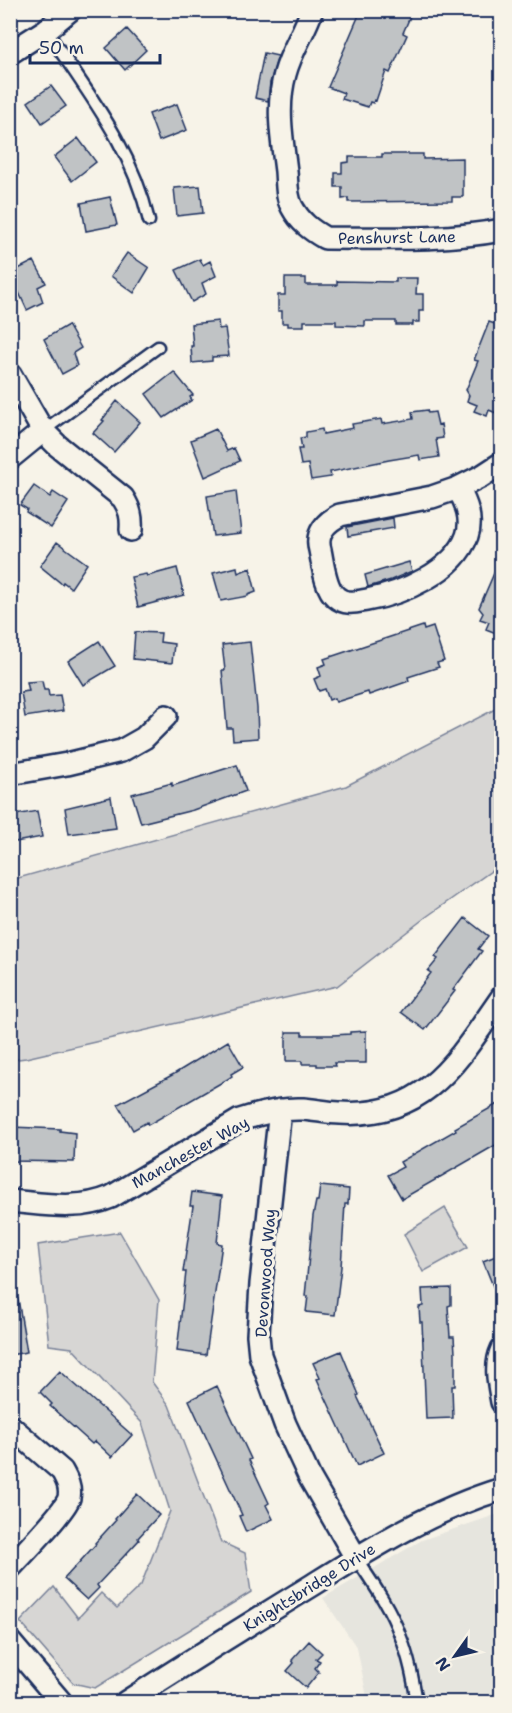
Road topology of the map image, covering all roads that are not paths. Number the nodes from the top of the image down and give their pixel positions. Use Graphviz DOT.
graph roads {
  1 [pos="70,10"];
  2 [pos="312,10"];
  3 [pos="46,30"];
  4 [pos="10,54"];
  5 [pos="149,221"];
  6 [pos="501,230"];
  7 [pos="158,347"];
  8 [pos="10,374"];
  9 [pos="44,431"];
  10 [pos="10,458"];
  11 [pos="501,463"];
  12 [pos="458,488"];
  13 [pos="131,530"];
  14 [pos="166,716"];
  15 [pos="10,774"];
  16 [pos="501,997"];
  17 [pos="280,1110"];
  18 [pos="10,1201"];
  19 [pos="501,1349"];
  20 [pos="501,1402"];
  21 [pos="10,1426"];
  22 [pos="501,1489"];
  23 [pos="356,1558"];
  24 [pos="10,1568"];
  25 [pos="10,1642"];
  26 [pos="61,1702"];
  27 [pos="126,1702"];
  28 [pos="417,1702"];
  1 -- 3 [label="street"];
  2 -- 6 [label="street, Penshurst Lane"];
  3 -- 4 [label="street"];
  3 -- 5 [label="lane"];
  7 -- 9 [label="lane"];
  8 -- 9 [label="street"];
  9 -- 10 [label="street"];
  9 -- 13 [label="street"];
  11 -- 12 [label="street"];
  12 -- 12 [label="street"];
  14 -- 15 [label="street"];
  16 -- 17 [label="street, Manchester Way"];
  17 -- 18 [label="street, Manchester Way"];
  17 -- 23 [label="street, Devonwood Way"];
  19 -- 20 [label="street"];
  21 -- 24 [label="street"];
  22 -- 23 [label="street, Knightsbridge Drive"];
  23 -- 27 [label="street, Knightsbridge Drive"];
  23 -- 28 [label="lane"];
  25 -- 26 [label="street"];
}
